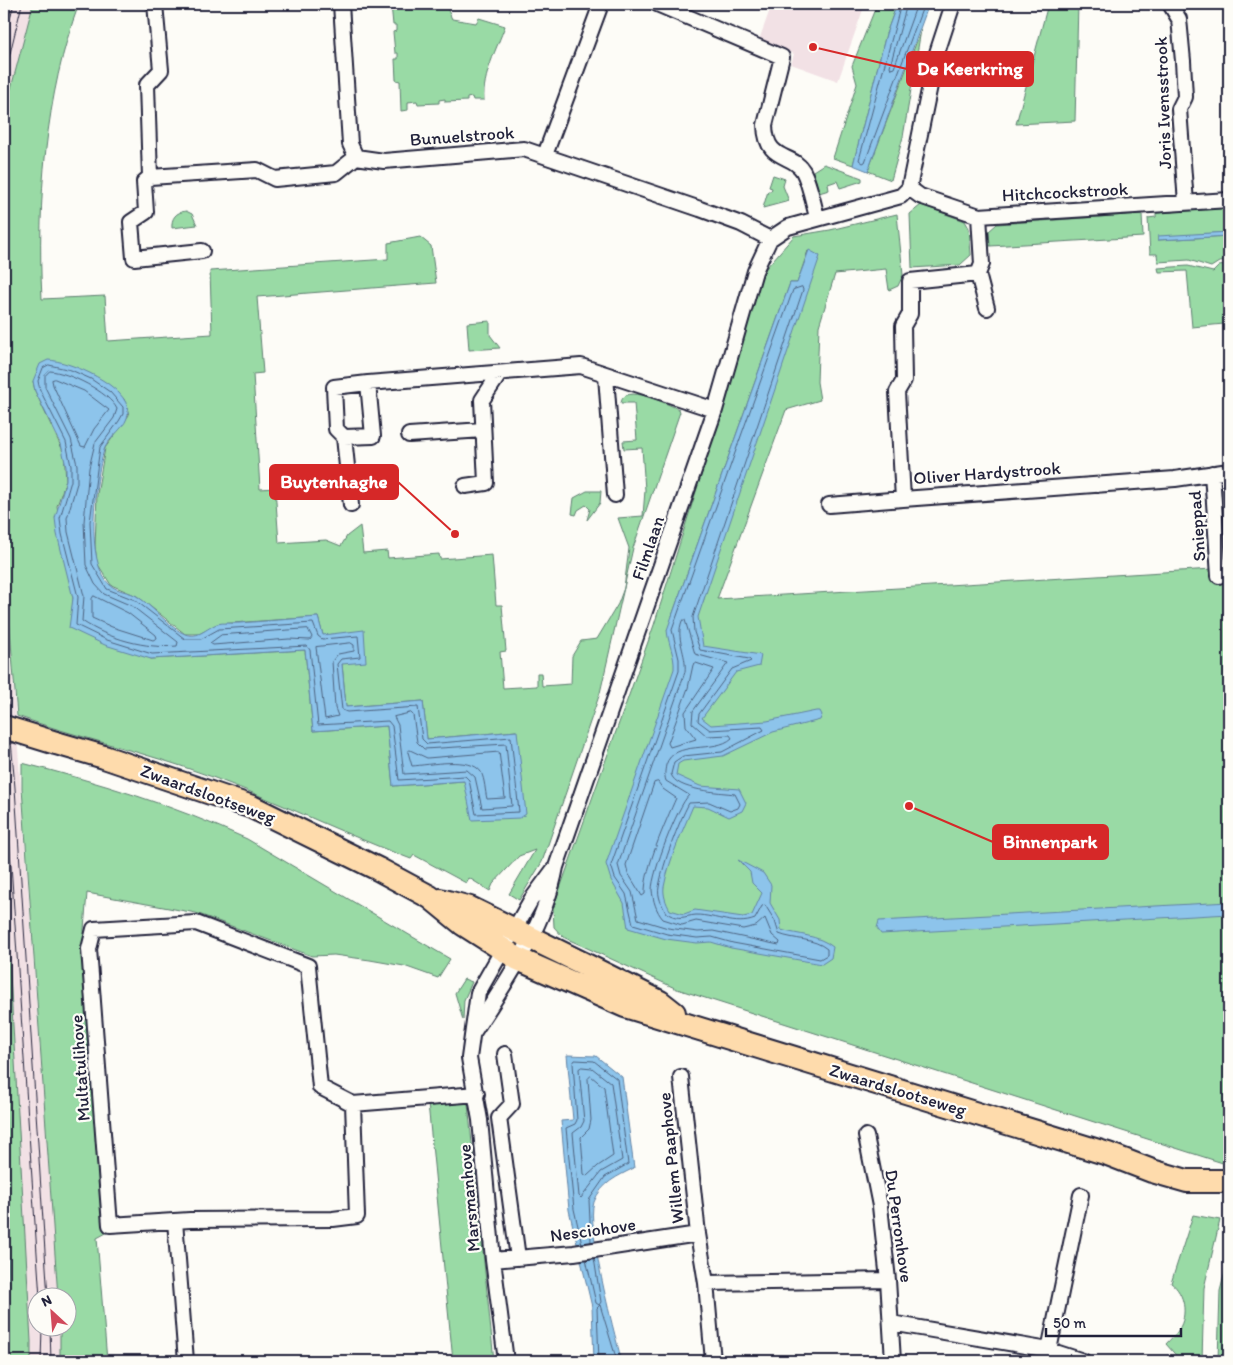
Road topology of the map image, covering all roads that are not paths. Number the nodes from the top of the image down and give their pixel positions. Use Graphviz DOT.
graph roads {
  1 [pos="155,4"];
  2 [pos="341,4"];
  3 [pos="601,4"];
  4 [pos="657,4"];
  5 [pos="954,4"];
  6 [pos="1170,4"];
  7 [pos="545,155"];
  8 [pos="356,157"];
  9 [pos="150,177"];
  10 [pos="908,188"];
  11 [pos="1229,200"];
  12 [pos="1186,203"];
  13 [pos="979,216"];
  14 [pos="817,217"];
  15 [pos="770,239"];
  16 [pos="202,251"];
  17 [pos="978,274"];
  18 [pos="987,308"];
  19 [pos="500,373"];
  20 [pos="606,376"];
  21 [pos="368,383"];
  22 [pos="715,410"];
  23 [pos="484,430"];
  24 [pos="409,435"];
  25 [pos="344,437"];
  26 [pos="1229,471"];
  27 [pos="1212,472"];
  28 [pos="464,486"];
  29 [pos="615,495"];
  30 [pos="903,499"];
  31 [pos="351,505"];
  32 [pos="829,505"];
  33 [pos="1219,576"];
  34 [pos="4,727"];
  35 [pos="516,945"];
  36 [pos="505,1054"];
  37 [pos="681,1077"];
  38 [pos="477,1094"];
  39 [pos="352,1104"];
  40 [pos="866,1136"];
  41 [pos="1229,1181"];
  42 [pos="1081,1195"];
  43 [pos="175,1221"];
  44 [pos="698,1234"];
  45 [pos="518,1258"];
  46 [pos="494,1260"];
  47 [pos="888,1280"];
  48 [pos="706,1283"];
  49 [pos="891,1322"];
  50 [pos="1049,1350"];
  51 [pos="186,1361"];
  52 [pos="506,1361"];
  53 [pos="713,1361"];
  54 [pos="893,1361"];
  55 [pos="1083,1361"];
  1 -- 9 [label="street"];
  2 -- 8 [label="street"];
  3 -- 7 [label="street"];
  4 -- 14 [label="street"];
  5 -- 10 [label="street"];
  6 -- 12 [label="street, Joris Ivensstrook"];
  7 -- 8 [label="street, Bunuelstrook"];
  7 -- 15 [label="street, Bunuelstrook"];
  8 -- 9 [label="street"];
  9 -- 16 [label="street"];
  10 -- 13 [label="street, Hitchcockstrook"];
  10 -- 14 [label="street"];
  11 -- 12 [label="street, Hitchcockstrook"];
  12 -- 13 [label="street, Hitchcockstrook"];
  13 -- 17 [label="street"];
  14 -- 15 [label="street"];
  15 -- 22 [label="street, Filmlaan"];
  17 -- 18 [label="street"];
  17 -- 30 [label="street, Oliver Hardystrook"];
  19 -- 20 [label="street"];
  19 -- 21 [label="street"];
  19 -- 23 [label="street"];
  20 -- 22 [label="street"];
  20 -- 29 [label="street"];
  21 -- 25 [label="street"];
  21 -- 25 [label="street"];
  22 -- 35 [label="street, Filmlaan"];
  23 -- 24 [label="street"];
  23 -- 28 [label="street"];
  25 -- 31 [label="street"];
  26 -- 27 [label="street, Oliver Hardystrook"];
  27 -- 30 [label="street, Oliver Hardystrook"];
  27 -- 33 [label="street, Snieppad"];
  30 -- 32 [label="street"];
  34 -- 35 [label="main road, Zwaardslootseweg, bridge"];
  35 -- 38 [label="street, Marsmanhove"];
  35 -- 41 [label="main road, Zwaardslootseweg"];
  36 -- 45 [label="street"];
  37 -- 44 [label="street, Willem Paaphove"];
  38 -- 39 [label="street"];
  38 -- 46 [label="street, Marsmanhove"];
  39 -- 43 [label="street, Multatulihove"];
  39 -- 43 [label="street, Multatulihove"];
  40 -- 47 [label="street, Du Perronhove"];
  42 -- 50 [label="street"];
  43 -- 51 [label="street"];
  44 -- 45 [label="street, Nesciohove"];
  44 -- 48 [label="street, Willem Paaphove"];
  45 -- 46 [label="street, Nesciohove"];
  46 -- 52 [label="street, Marsmanhove"];
  47 -- 48 [label="street"];
  47 -- 49 [label="street, Du Perronhove"];
  48 -- 53 [label="street, Willem Paaphove"];
  49 -- 50 [label="street"];
  49 -- 54 [label="street, Du Perronhove"];
  50 -- 55 [label="street"];
}
